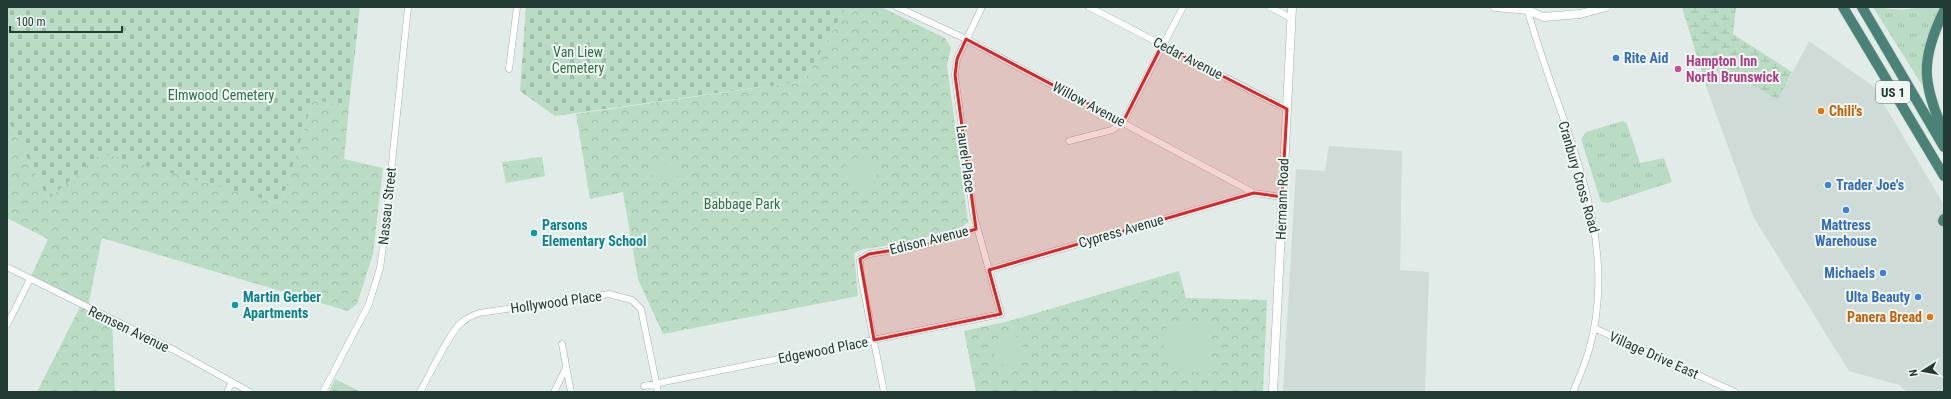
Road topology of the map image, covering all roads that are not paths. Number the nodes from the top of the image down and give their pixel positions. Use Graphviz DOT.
graph roads {
  1 [pos="408,7"];
  2 [pos="517,7"];
  3 [pos="897,7"];
  4 [pos="982,7"];
  5 [pos="1089,7"];
  6 [pos="1183,7"];
  7 [pos="1270,7"];
  8 [pos="1292,7"];
  9 [pos="1495,7"];
  10 [pos="1606,7"];
  11 [pos="1843,7"];
  12 [pos="1862,7"];
  13 [pos="1529,8"];
  14 [pos="1944,11"];
  15 [pos="1291,18"];
  16 [pos="966,39"];
  17 [pos="1162,44"];
  18 [pos="509,69"];
  19 [pos="1287,109"];
  20 [pos="1123,122"];
  21 [pos="1944,132"];
  22 [pos="1069,141"];
  23 [pos="1944,147"];
  24 [pos="1944,176"];
  25 [pos="1254,192"];
  26 [pos="1282,197"];
  27 [pos="976,228"];
  28 [pos="7,267"];
  29 [pos="988,270"];
  30 [pos="30,279"];
  31 [pos="1001,314"];
  32 [pos="7,324"];
  33 [pos="1594,328"];
  34 [pos="874,340"];
  35 [pos="562,344"];
  36 [pos="566,368"];
  37 [pos="232,382"];
  38 [pos="656,383"];
  39 [pos="644,386"];
  40 [pos="227,392"];
  41 [pos="250,392"];
  42 [pos="323,392"];
  43 [pos="420,392"];
  44 [pos="554,392"];
  45 [pos="571,392"];
  46 [pos="658,392"];
  47 [pos="884,392"];
  48 [pos="1273,392"];
  49 [pos="1572,392"];
  50 [pos="1735,392"];
  1 -- 42 [label="street, Nassau Street"];
  2 -- 18 [label="street"];
  3 -- 16 [label="street, Willow Avenue"];
  4 -- 16 [label="street, Laurel Place"];
  5 -- 17 [label="street, Cedar Avenue"];
  6 -- 17 [label="street"];
  7 -- 15 [label="street"];
  8 -- 15 [label="street, Hermann Road"];
  9 -- 13 [label="street"];
  10 -- 13 [label="street"];
  11 -- 24 [label="highway, US 1"];
  12 -- 23 [label="highway, US 1"];
  13 -- 33 [label="street, Cranbury Cross Road"];
  14 -- 21 [label="highway"];
  15 -- 19 [label="street, Hermann Road"];
  16 -- 20 [label="street, Willow Avenue"];
  16 -- 27 [label="street, Laurel Place"];
  17 -- 19 [label="street, Cedar Avenue"];
  17 -- 20 [label="street"];
  19 -- 26 [label="street, Hermann Road"];
  20 -- 22 [label="street"];
  20 -- 25 [label="street, Willow Avenue"];
  25 -- 26 [label="street, Willow Avenue"];
  25 -- 29 [label="street, Cypress Avenue"];
  26 -- 48 [label="street, Hermann Road"];
  27 -- 29 [label="street, Laurel Place"];
  27 -- 34 [label="street, Edison Avenue"];
  28 -- 30 [label="street, Remsen Avenue"];
  29 -- 31 [label="street, Laurel Place"];
  30 -- 32 [label="street"];
  30 -- 37 [label="street, Remsen Avenue"];
  31 -- 34 [label="street, Edgewood Place"];
  33 -- 49 [label="street, Cranbury Cross Road"];
  33 -- 50 [label="street, Village Drive East"];
  34 -- 38 [label="street, Edgewood Place"];
  34 -- 47 [label="street"];
  35 -- 36 [label="street"];
  36 -- 44 [label="street"];
  36 -- 45 [label="street"];
  37 -- 40 [label="street"];
  37 -- 41 [label="street, Remsen Avenue"];
  38 -- 39 [label="street, Edgewood Place"];
  38 -- 43 [label="street, Hollywood Place"];
  38 -- 46 [label="street"];
}
